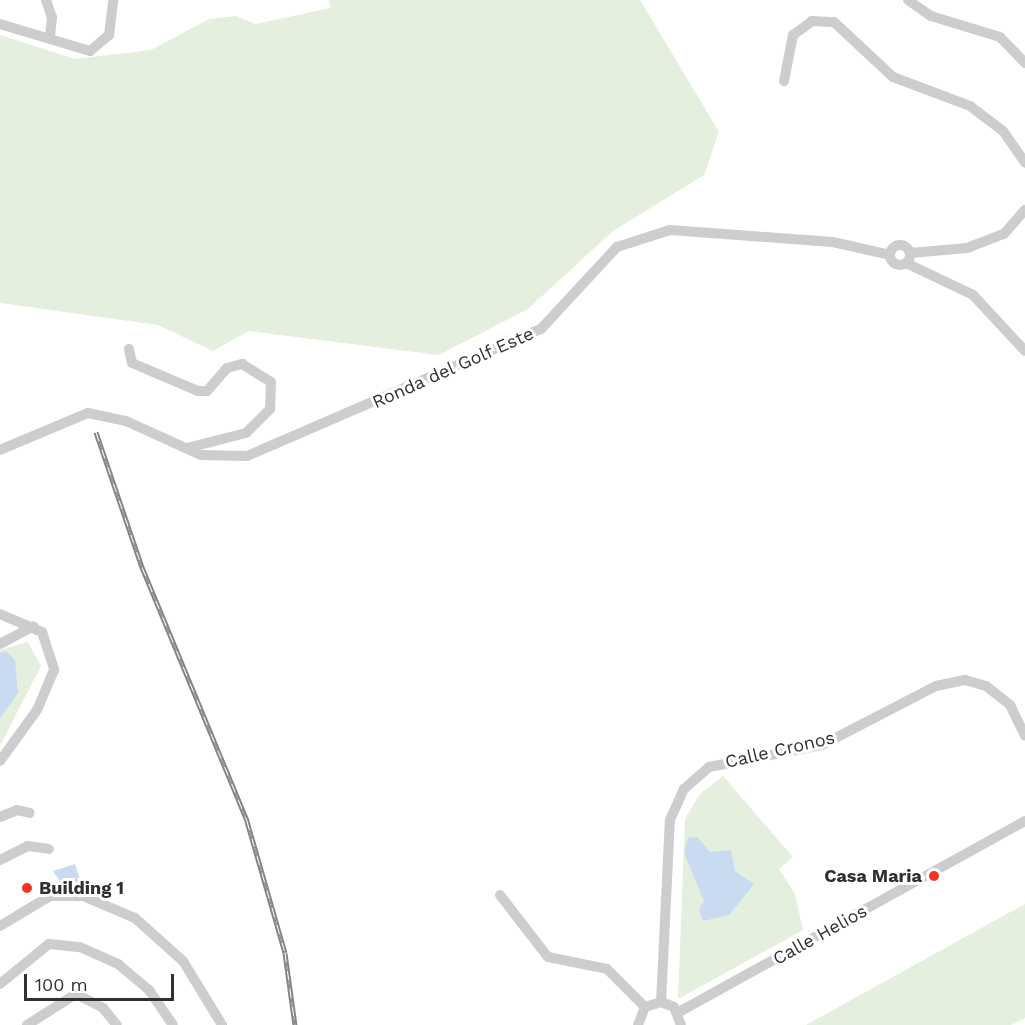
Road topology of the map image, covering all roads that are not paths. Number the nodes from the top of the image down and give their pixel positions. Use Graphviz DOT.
graph roads {
  1 [pos="46,0"];
  2 [pos="113,0"];
  3 [pos="908,0"];
  4 [pos="0,24"];
  5 [pos="50,37"];
  6 [pos="1025,63"];
  7 [pos="784,81"];
  8 [pos="1025,163"];
  9 [pos="1025,210"];
  10 [pos="890,255"];
  11 [pos="908,258"];
  12 [pos="129,349"];
  13 [pos="1025,351"];
  14 [pos="186,448"];
  15 [pos="0,450"];
  16 [pos="0,614"];
  17 [pos="34,626"];
  18 [pos="0,644"];
  19 [pos="1025,736"];
  20 [pos="0,761"];
  21 [pos="30,813"];
  22 [pos="0,817"];
  23 [pos="1025,821"];
  24 [pos="49,849"];
  25 [pos="0,860"];
  26 [pos="500,895"];
  27 [pos="0,926"];
  28 [pos="0,984"];
  29 [pos="661,1002"];
  30 [pos="645,1007"];
  31 [pos="679,1012"];
  32 [pos="27,1025"];
  33 [pos="117,1025"];
  34 [pos="173,1025"];
  35 [pos="222,1025"];
  36 [pos="638,1025"];
  37 [pos="681,1025"];
  1 -- 5 [label="street"];
  2 -- 5 [label="street"];
  3 -- 6 [label="street"];
  4 -- 5 [label="street"];
  7 -- 8 [label="street"];
  9 -- 11 [label="street"];
  10 -- 11 [label="street"];
  10 -- 11 [label="street"];
  10 -- 14 [label="street, Ronda del Golf Este"];
  11 -- 13 [label="street"];
  12 -- 14 [label="street"];
  14 -- 15 [label="street, Ronda del Golf Este"];
  16 -- 17 [label="street"];
  17 -- 18 [label="street"];
  17 -- 20 [label="street"];
  19 -- 29 [label="street, Calle Cronos"];
  21 -- 22 [label="street"];
  23 -- 31 [label="street, Calle Helios"];
  24 -- 25 [label="street"];
  26 -- 30 [label="street"];
  27 -- 35 [label="street"];
  28 -- 34 [label="street"];
  29 -- 30 [label="street"];
  29 -- 31 [label="street"];
  30 -- 36 [label="street"];
  31 -- 37 [label="street"];
  32 -- 33 [label="street"];
}
